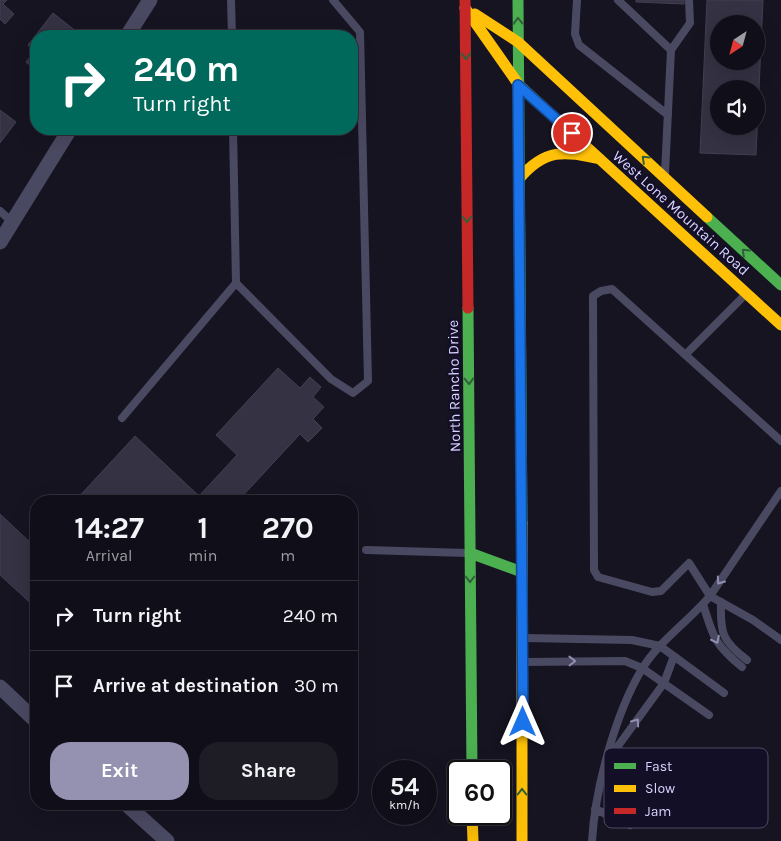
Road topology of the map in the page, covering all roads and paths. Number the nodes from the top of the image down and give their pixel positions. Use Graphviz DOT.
graph roads {
  1 [pos="150,0"];
  2 [pos="231,0"];
  3 [pos="333,0"];
  4 [pos="518,0"];
  5 [pos="577,0"];
  6 [pos="618,0"];
  7 [pos="689,0"];
  8 [pos="462,3"];
  9 [pos="131,30"];
  10 [pos="232,30"];
  11 [pos="518,42"];
  12 [pos="671,50"];
  13 [pos="518,85"];
  14 [pos="668,116"];
  15 [pos="66,135"];
  16 [pos="233,135"];
  17 [pos="600,159"];
  18 [pos="665,178"];
  19 [pos="519,179"];
  20 [pos="0,211"];
  21 [pos="12,222"];
  22 [pos="0,242"];
  23 [pos="236,283"];
  24 [pos="781,285"];
  25 [pos="747,293"];
  26 [pos="781,324"];
  27 [pos="685,355"];
  28 [pos="122,418"];
  29 [pos="781,441"];
  30 [pos="781,491"];
  31 [pos="366,550"];
  32 [pos="470,553"];
  33 [pos="522,572"];
  34 [pos="710,596"];
  35 [pos="721,602"];
  36 [pos="703,604"];
  37 [pos="523,638"];
  38 [pos="781,640"];
  39 [pos="660,646"];
  40 [pos="674,656"];
  41 [pos="523,662"];
  42 [pos="642,668"];
  43 [pos="664,683"];
  44 [pos="0,688"];
  45 [pos="724,693"];
  46 [pos="709,715"];
  47 [pos="30,716"];
  48 [pos="611,748"];
  49 [pos="616,748"];
  50 [pos="472,760"];
  51 [pos="604,773"];
  52 [pos="595,809"];
  53 [pos="133,810"];
  54 [pos="604,813"];
  55 [pos="472,825"];
  56 [pos="167,841"];
  57 [pos="473,841"];
  58 [pos="522,841"];
  59 [pos="592,841"];
  1 -- 9 [label="street"];
  2 -- 10 [label="lane"];
  3 -- 23 [label="lane"];
  11 -- 4 [label="main road, one-way"];
  5 -- 14 [label="lane"];
  6 -- 12 [label="lane"];
  7 -- 12 [label="lane"];
  8 -- 11 [label="main road, West Lone Mountain Road"];
  8 -- 13 [label="main road, West Lone Mountain Road"];
  8 -- 32 [label="main road, North Rancho Drive, one-way"];
  11 -- 13 [label="main road"];
  18 -- 11 [label="main road, West Lone Mountain Road, one-way"];
  12 -- 14 [label="lane"];
  13 -- 17 [label="main road, West Lone Mountain Road"];
  13 -- 19 [label="main road"];
  14 -- 18 [label="lane"];
  15 -- 21 [label="street"];
  16 -- 23 [label="lane"];
  17 -- 19 [label="main road"];
  17 -- 25 [label="main road, West Lone Mountain Road"];
  24 -- 18 [label="main road, West Lone Mountain Road, one-way"];
  19 -- 33 [label="main road"];
  20 -- 21 [label="lane"];
  21 -- 22 [label="street"];
  23 -- 28 [label="lane"];
  25 -- 26 [label="main road, West Lone Mountain Road"];
  25 -- 27 [label="lane"];
  27 -- 29 [label="lane"];
  27 -- 34 [label="lane"];
  30 -- 34 [label="lane, one-way"];
  31 -- 32 [label="lane"];
  32 -- 33 [label="main road"];
  32 -- 50 [label="main road, North Rancho Drive, one-way"];
  33 -- 37 [label="main road"];
  34 -- 35 [label="lane"];
  34 -- 36 [label="lane"];
  36 -- 35 [label="lane, one-way"];
  35 -- 38 [label="lane"];
  36 -- 39 [label="lane"];
  37 -- 39 [label="lane"];
  37 -- 41 [label="main road"];
  39 -- 40 [label="lane"];
  39 -- 42 [label="lane"];
  40 -- 43 [label="lane"];
  40 -- 45 [label="lane"];
  41 -- 42 [label="lane, one-way"];
  58 -- 41 [label="main road, one-way"];
  42 -- 43 [label="lane"];
  42 -- 48 [label="lane"];
  43 -- 46 [label="lane"];
  49 -- 43 [label="lane, one-way"];
  44 -- 47 [label="street"];
  51 -- 52 [label="lane"];
  52 -- 54 [label="lane"];
  52 -- 59 [label="lane"];
  53 -- 56 [label="street"];
  55 -- 57 [label="main road"];
}
